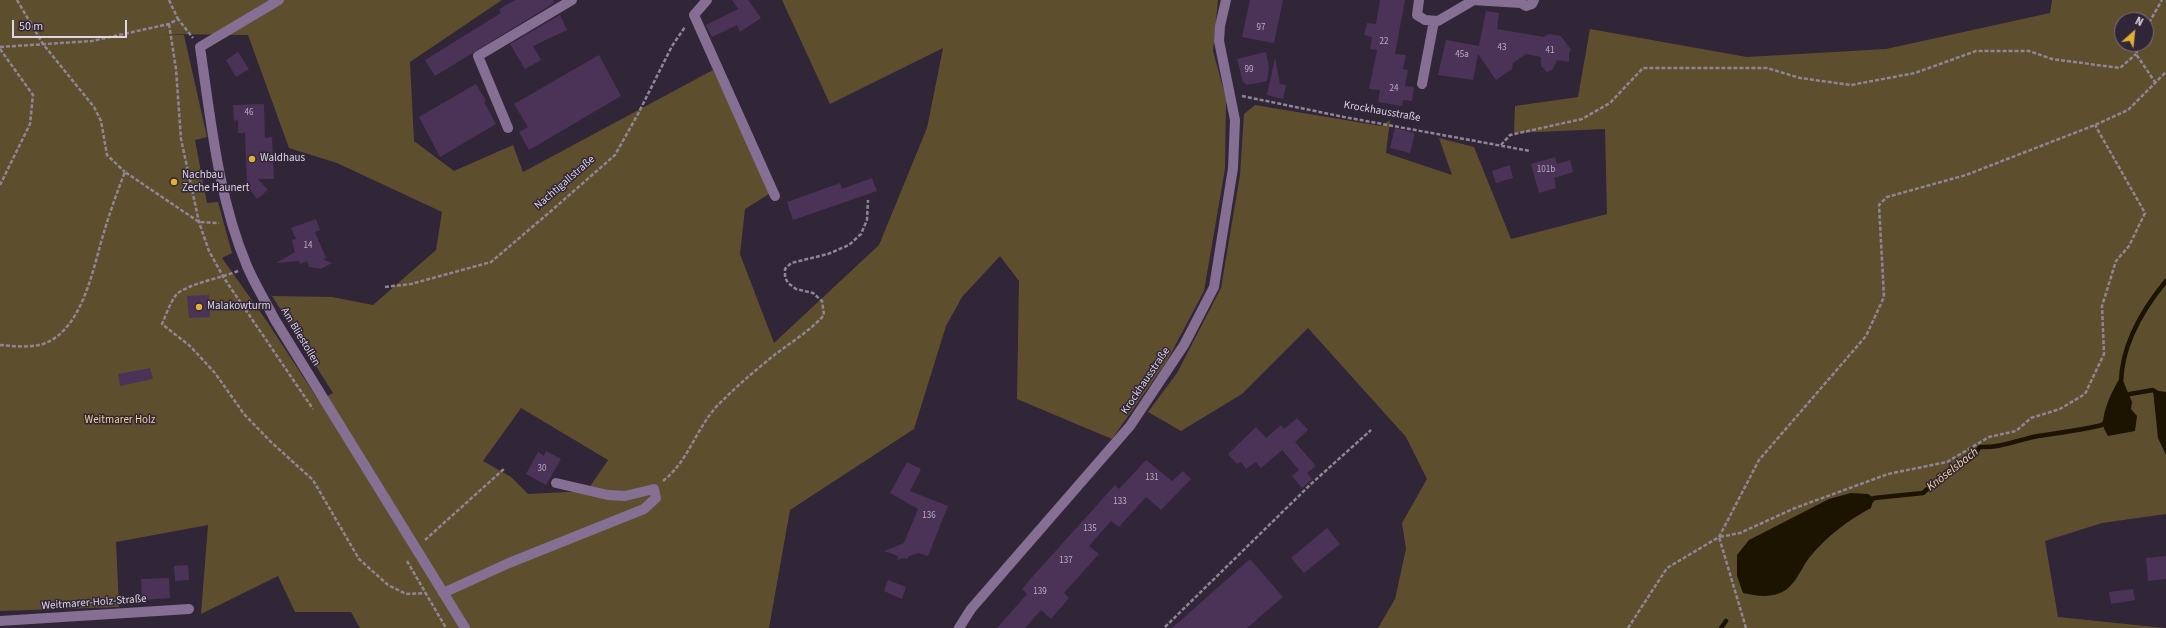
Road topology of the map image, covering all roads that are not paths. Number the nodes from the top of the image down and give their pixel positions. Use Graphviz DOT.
graph roads {
  1 [pos="279,0"];
  2 [pos="572,0"];
  3 [pos="707,0"];
  4 [pos="1226,0"];
  5 [pos="1419,0"];
  6 [pos="1473,0"];
  7 [pos="1534,0"];
  8 [pos="1521,1"];
  9 [pos="1434,21"];
  10 [pos="1422,84"];
  11 [pos="508,128"];
  12 [pos="775,196"];
  13 [pos="556,483"];
  14 [pos="443,593"];
  15 [pos="189,609"];
  16 [pos="0,621"];
  17 [pos="465,628"];
  18 [pos="959,628"];
  1 -- 14 [label="street, Am Bliestollen"];
  2 -- 11 [label="street"];
  3 -- 12 [label="street"];
  4 -- 18 [label="street, Krockhausstraße"];
  5 -- 9 [label="street"];
  6 -- 8 [label="street"];
  6 -- 9 [label="street"];
  7 -- 8 [label="street"];
  9 -- 10 [label="street"];
  13 -- 14 [label="street"];
  14 -- 17 [label="street, Am Bliestollen"];
  15 -- 16 [label="street, Weitmarer-Holz-Straße"];
}
